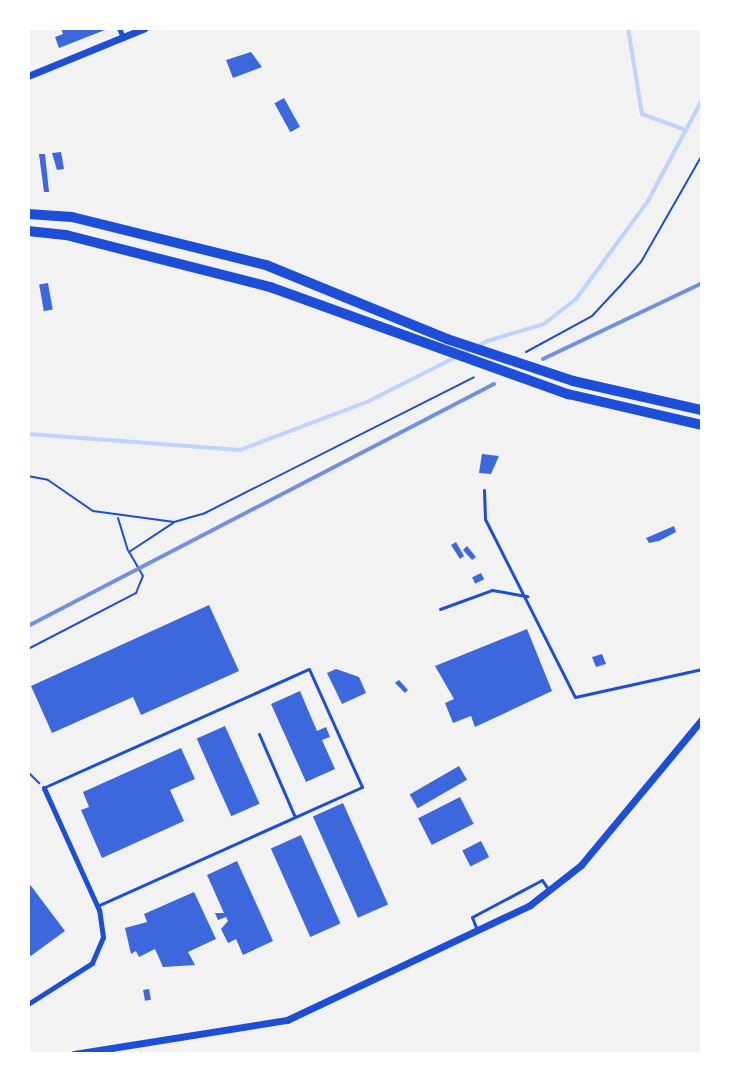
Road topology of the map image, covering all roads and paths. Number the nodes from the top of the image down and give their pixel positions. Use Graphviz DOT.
graph roads {
  1 [pos="145,28"];
  2 [pos="121,32"];
  3 [pos="28,76"];
  4 [pos="702,155"];
  5 [pos="28,214"];
  6 [pos="28,231"];
  7 [pos="523,354"];
  8 [pos="474,377"];
  9 [pos="702,410"];
  10 [pos="702,425"];
  11 [pos="28,476"];
  12 [pos="484,490"];
  13 [pos="118,518"];
  14 [pos="174,522"];
  15 [pos="129,552"];
  16 [pos="527,596"];
  17 [pos="440,609"];
  18 [pos="28,649"];
  19 [pos="702,669"];
  20 [pos="702,719"];
  21 [pos="259,734"];
  22 [pos="28,772"];
  23 [pos="44,788"];
  24 [pos="295,817"];
  25 [pos="550,892"];
  26 [pos="97,906"];
  27 [pos="478,931"];
  28 [pos="28,1004"];
  29 [pos="74,1054"];
  1 -- 2 [label="main road"];
  2 -- 3 [label="main road"];
  4 -- 7 [label="path"];
  5 -- 9 [label="highway"];
  6 -- 10 [label="highway"];
  8 -- 14 [label="path"];
  11 -- 13 [label="path"];
  12 -- 16 [label="lane"];
  13 -- 14 [label="path"];
  13 -- 15 [label="path"];
  14 -- 15 [label="path"];
  15 -- 18 [label="path"];
  16 -- 17 [label="lane"];
  16 -- 19 [label="lane"];
  20 -- 25 [label="main road"];
  21 -- 24 [label="lane"];
  22 -- 23 [label="path"];
  23 -- 24 [label="lane"];
  23 -- 26 [label="street"];
  24 -- 26 [label="lane"];
  25 -- 27 [label="main road"];
  25 -- 27 [label="lane"];
  26 -- 28 [label="street"];
  27 -- 29 [label="main road"];
}
